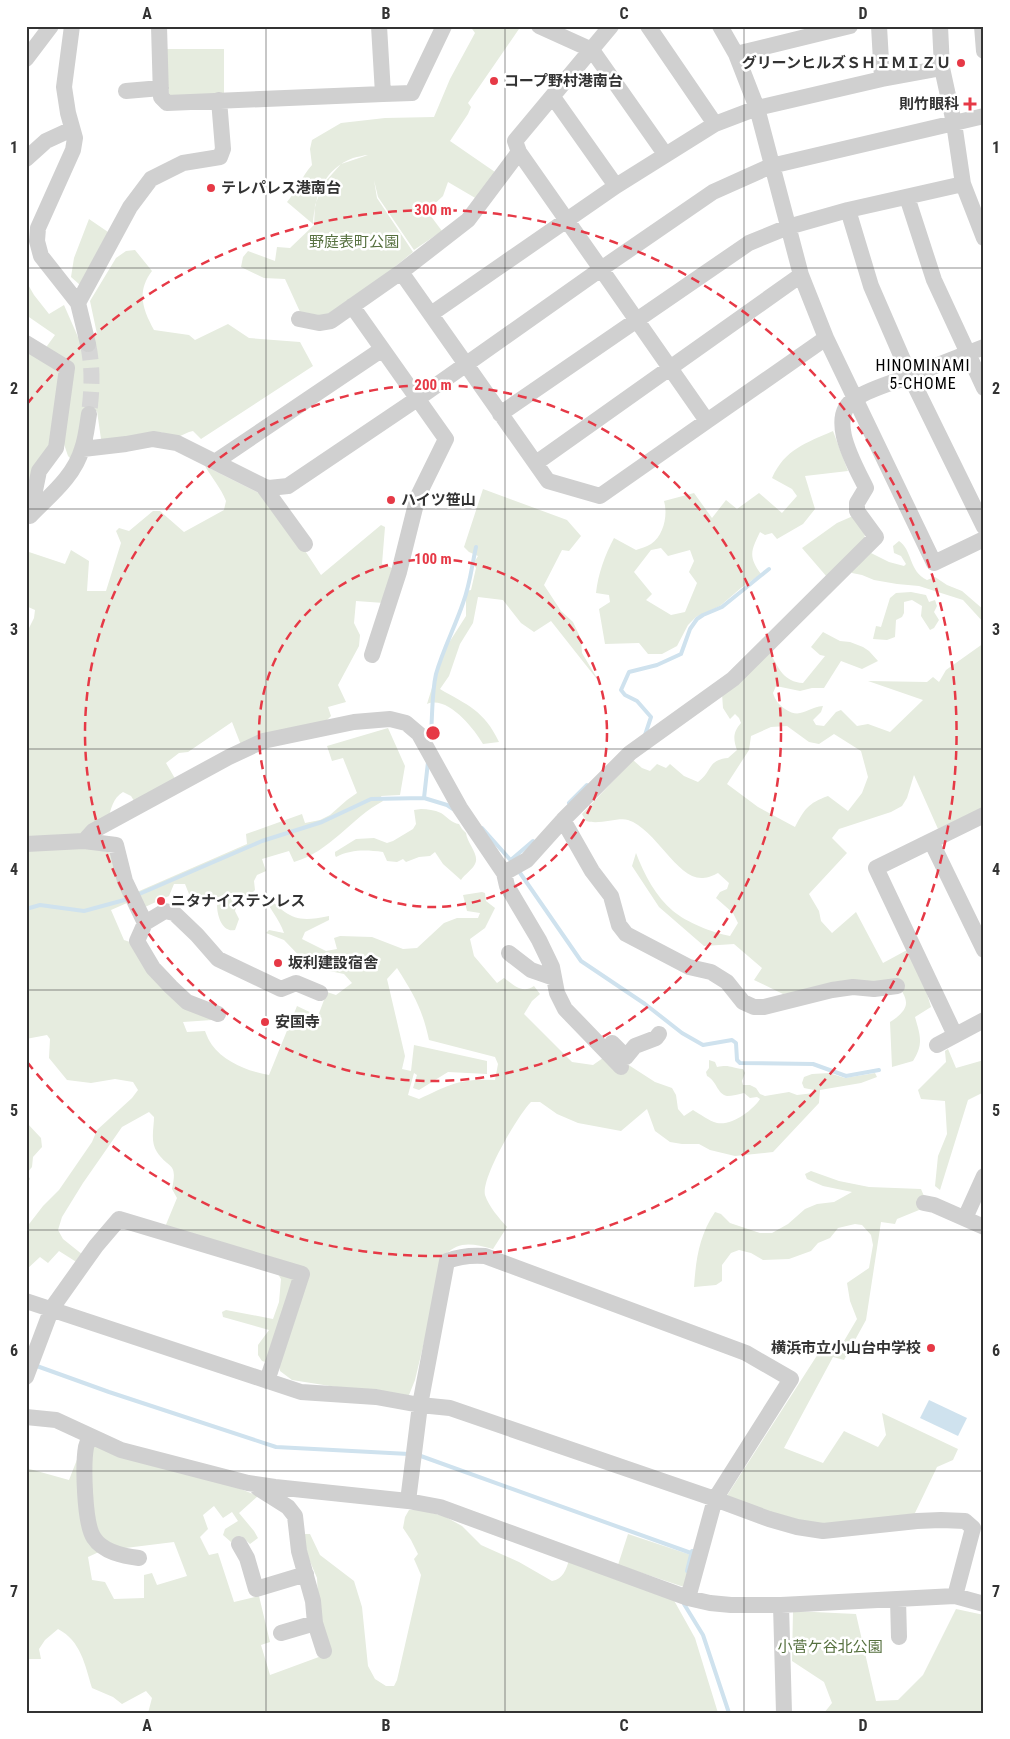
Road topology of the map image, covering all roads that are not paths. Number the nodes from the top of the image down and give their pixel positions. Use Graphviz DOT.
graph roads {
  1 [pos="51,26"];
  2 [pos="72,26"];
  3 [pos="159,26"];
  4 [pos="379,26"];
  5 [pos="444,26"];
  6 [pos="539,26"];
  7 [pos="611,26"];
  8 [pos="648,26"];
  9 [pos="720,26"];
  10 [pos="850,26"];
  11 [pos="879,26"];
  12 [pos="940,26"];
  13 [pos="982,26"];
  14 [pos="592,50"];
  15 [pos="984,51"];
  16 [pos="736,54"];
  17 [pos="26,59"];
  18 [pos="942,68"];
  19 [pos="882,79"];
  20 [pos="161,88"];
  21 [pos="126,91"];
  22 [pos="383,94"];
  23 [pos="553,97"];
  24 [pos="219,100"];
  25 [pos="757,108"];
  26 [pos="984,116"];
  27 [pos="954,123"];
  28 [pos="715,124"];
  29 [pos="72,129"];
  30 [pos="519,152"];
  31 [pos="665,154"];
  32 [pos="26,159"];
  33 [pos="772,166"];
  34 [pos="963,184"];
  35 [pos="616,186"];
  36 [pos="907,197"];
  37 [pos="848,210"];
  38 [pos="567,220"];
  39 [pos="788,227"];
  40 [pos="984,238"];
  41 [pos="601,269"];
  42 [pos="401,272"];
  43 [pos="801,275"];
  44 [pos="78,303"];
  45 [pos="352,306"];
  46 [pos="431,314"];
  47 [pos="299,319"];
  48 [pos="636,320"];
  49 [pos="826,338"];
  50 [pos="26,343"];
  51 [pos="88,344"];
  52 [pos="984,347"];
  53 [pos="381,350"];
  54 [pos="967,353"];
  55 [pos="465,365"];
  56 [pos="670,368"];
  57 [pos="910,376"];
  58 [pos="984,388"];
  59 [pos="854,398"];
  60 [pos="417,399"];
  61 [pos="89,414"];
  62 [pos="500,414"];
  63 [pos="706,421"];
  64 [pos="82,449"];
  65 [pos="215,462"];
  66 [pos="536,463"];
  67 [pos="263,486"];
  68 [pos="28,517"];
  69 [pos="984,527"];
  70 [pos="984,539"];
  71 [pos="305,544"];
  72 [pos="372,656"];
  73 [pos="984,816"];
  74 [pos="563,820"];
  75 [pos="84,841"];
  76 [pos="931,841"];
  77 [pos="26,844"];
  78 [pos="512,868"];
  79 [pos="145,923"];
  80 [pos="984,950"];
  81 [pos="510,959"];
  82 [pos="554,978"];
  83 [pos="897,986"];
  84 [pos="320,993"];
  85 [pos="218,1014"];
  86 [pos="984,1020"];
  87 [pos="955,1035"];
  88 [pos="594,1038"];
  89 [pos="656,1042"];
  90 [pos="937,1045"];
  91 [pos="621,1068"];
  92 [pos="984,1176"];
  93 [pos="924,1203"];
  94 [pos="965,1218"];
  95 [pos="984,1227"];
  96 [pos="26,1300"];
  97 [pos="52,1308"];
  98 [pos="29,1369"];
  99 [pos="267,1381"];
  100 [pos="420,1405"];
  101 [pos="26,1417"];
  102 [pos="90,1436"];
  103 [pos="248,1482"];
  104 [pos="715,1499"];
  105 [pos="408,1501"];
  106 [pos="239,1544"];
  107 [pos="139,1558"];
  108 [pos="306,1574"];
  109 [pos="685,1596"];
  110 [pos="954,1596"];
  111 [pos="898,1598"];
  112 [pos="984,1604"];
  113 [pos="781,1605"];
  114 [pos="316,1623"];
  115 [pos="281,1633"];
  116 [pos="899,1636"];
  117 [pos="324,1651"];
  118 [pos="784,1713"];
  1 -- 17 [label="street"];
  2 -- 29 [label="street"];
  3 -- 20 [label="street"];
  4 -- 22 [label="street"];
  5 -- 22 [label="street"];
  6 -- 14 [label="street"];
  7 -- 14 [label="street"];
  8 -- 28 [label="street"];
  9 -- 16 [label="street"];
  10 -- 16 [label="street"];
  11 -- 19 [label="street"];
  12 -- 18 [label="street"];
  13 -- 15 [label="street"];
  14 -- 23 [label="street"];
  14 -- 31 [label="street"];
  16 -- 25 [label="street"];
  18 -- 19 [label="street"];
  18 -- 27 [label="street"];
  19 -- 25 [label="street"];
  20 -- 21 [label="street"];
  20 -- 24 [label="street"];
  22 -- 24 [label="street"];
  23 -- 30 [label="street"];
  23 -- 35 [label="street"];
  24 -- 44 [label="street"];
  25 -- 28 [label="street"];
  25 -- 33 [label="street"];
  26 -- 27 [label="street"];
  27 -- 33 [label="street"];
  27 -- 34 [label="street"];
  28 -- 31 [label="street"];
  29 -- 32 [label="street"];
  29 -- 44 [label="street"];
  30 -- 38 [label="street"];
  30 -- 42 [label="street"];
  31 -- 35 [label="street"];
  33 -- 39 [label="street"];
  33 -- 41 [label="street"];
  34 -- 36 [label="street"];
  34 -- 40 [label="street"];
  35 -- 38 [label="street"];
  36 -- 37 [label="street"];
  36 -- 54 [label="street"];
  37 -- 39 [label="street"];
  37 -- 57 [label="street"];
  38 -- 41 [label="street"];
  38 -- 46 [label="street"];
  39 -- 43 [label="street"];
  39 -- 48 [label="street"];
  41 -- 48 [label="street"];
  41 -- 55 [label="street"];
  42 -- 45 [label="street"];
  42 -- 46 [label="street"];
  43 -- 49 [label="street"];
  43 -- 56 [label="street"];
  44 -- 51 [label="street"];
  45 -- 47 [label="street"];
  45 -- 53 [label="street"];
  46 -- 55 [label="street"];
  48 -- 56 [label="street"];
  48 -- 62 [label="street"];
  49 -- 59 [label="street"];
  49 -- 63 [label="street"];
  50 -- 68 [label="street"];
  52 -- 54 [label="street"];
  53 -- 60 [label="street"];
  53 -- 65 [label="street"];
  54 -- 57 [label="street"];
  54 -- 58 [label="street"];
  55 -- 60 [label="street"];
  55 -- 62 [label="street"];
  56 -- 63 [label="street"];
  56 -- 66 [label="street"];
  57 -- 59 [label="street"];
  57 -- 69 [label="street"];
  59 -- 70 [label="street"];
  59 -- 74 [label="street"];
  60 -- 67 [label="street"];
  60 -- 72 [label="street"];
  61 -- 64 [label="street"];
  62 -- 66 [label="street"];
  63 -- 66 [label="street"];
  64 -- 65 [label="street"];
  64 -- 68 [label="street"];
  65 -- 67 [label="street"];
  67 -- 71 [label="street"];
  73 -- 76 [label="street"];
  74 -- 78 [label="street"];
  74 -- 83 [label="street"];
  75 -- 77 [label="street"];
  75 -- 78 [label="street"];
  75 -- 79 [label="street"];
  76 -- 80 [label="street"];
  76 -- 87 [label="street"];
  78 -- 82 [label="street"];
  79 -- 84 [label="street"];
  79 -- 85 [label="street"];
  81 -- 82 [label="street"];
  82 -- 88 [label="street"];
  86 -- 87 [label="street"];
  87 -- 90 [label="street"];
  88 -- 89 [label="street"];
  88 -- 91 [label="street"];
  92 -- 94 [label="street"];
  93 -- 94 [label="street"];
  94 -- 95 [label="street"];
  96 -- 97 [label="street"];
  97 -- 98 [label="street"];
  97 -- 99 [label="street"];
  97 -- 99 [label="street"];
  99 -- 100 [label="street"];
  100 -- 104 [label="street"];
  100 -- 104 [label="street"];
  100 -- 105 [label="street"];
  101 -- 102 [label="street"];
  102 -- 103 [label="street"];
  102 -- 107 [label="street"];
  103 -- 105 [label="street"];
  103 -- 108 [label="street"];
  104 -- 109 [label="street"];
  104 -- 110 [label="street"];
  105 -- 109 [label="street"];
  106 -- 108 [label="street"];
  108 -- 114 [label="street"];
  109 -- 113 [label="street"];
  110 -- 111 [label="street"];
  110 -- 112 [label="street"];
  111 -- 113 [label="street"];
  111 -- 116 [label="street"];
  113 -- 118 [label="street"];
  114 -- 115 [label="street"];
  114 -- 117 [label="street"];
}
